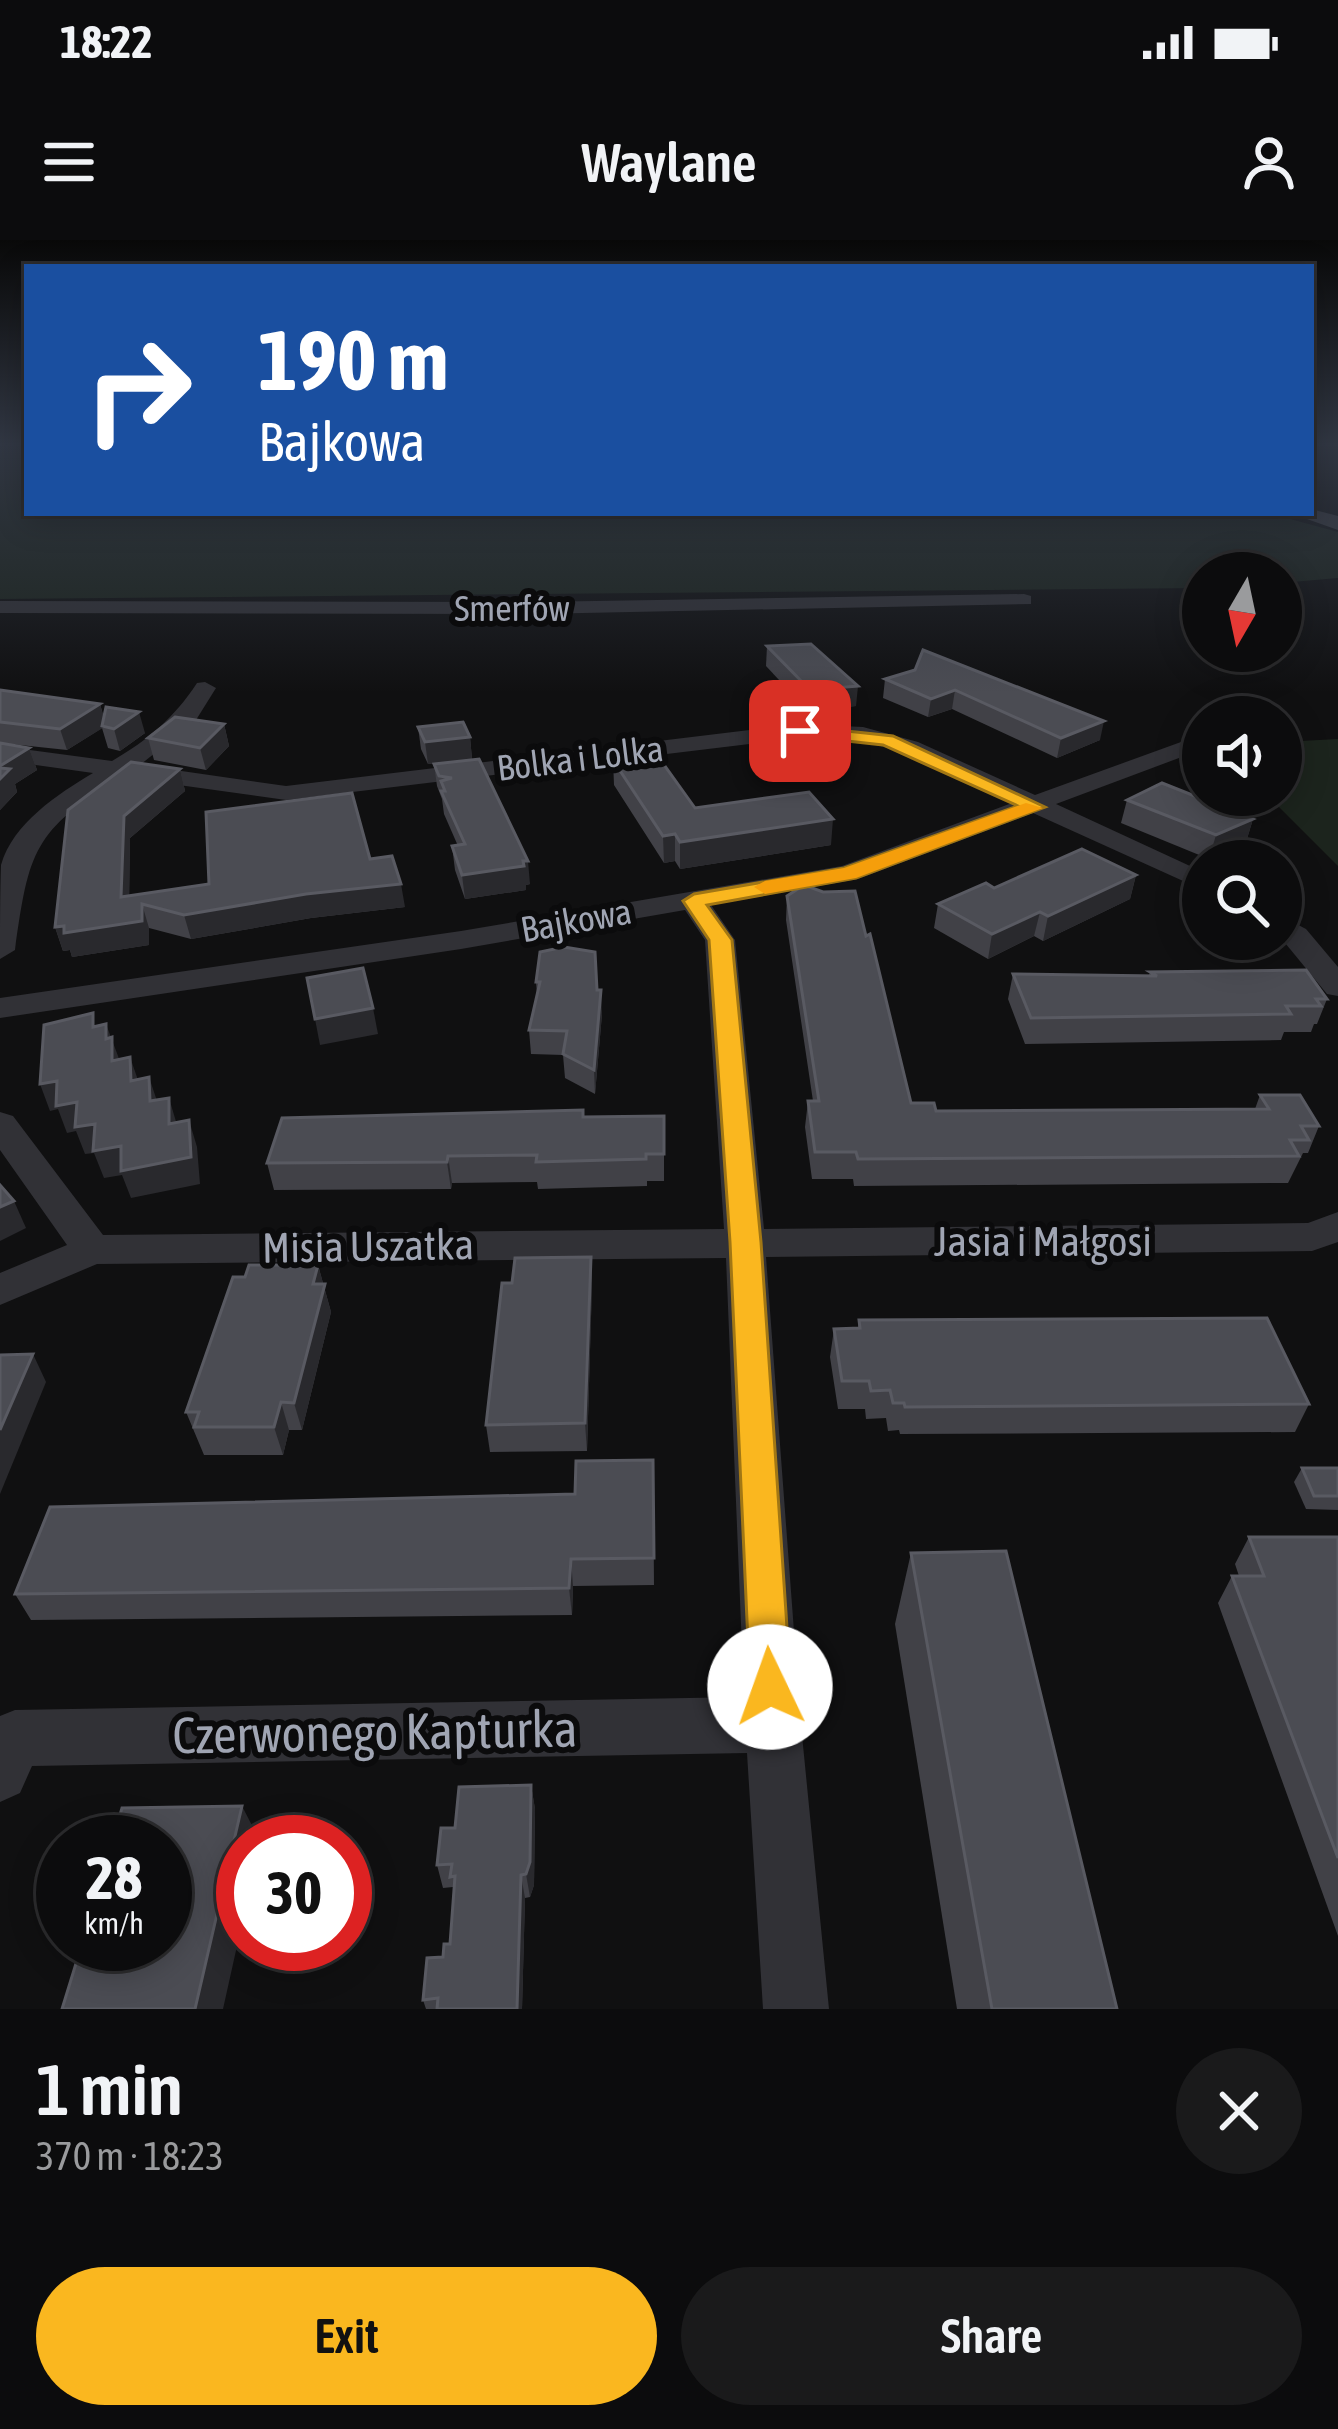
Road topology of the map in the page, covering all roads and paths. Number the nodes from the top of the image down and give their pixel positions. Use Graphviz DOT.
graph roads {
  1 [pos="1024,600"];
  2 [pos="0,607"];
  3 [pos="205,688"];
  4 [pos="1182,749"];
  5 [pos="0,753"];
  6 [pos="111,772"];
  7 [pos="1035,807"];
  8 [pos="1182,873"];
  9 [pos="694,901"];
  10 [pos="1302,942"];
  11 [pos="0,950"];
  12 [pos="1338,987"];
  13 [pos="0,1008"];
  14 [pos="0,1124"];
  15 [pos="1338,1226"];
  16 [pos="746,1242"];
  17 [pos="92,1250"];
  18 [pos="0,1290"];
  19 [pos="773,1725"];
  20 [pos="0,1773"];
  21 [pos="796,2009"];
  1 -- 2 [label="street, Smerfów"];
  3 -- 6 [label="street"];
  4 -- 7 [label="street, Bajkowa"];
  5 -- 6 [label="street, Bolka i Lolka"];
  6 -- 7 [label="street, Bolka i Lolka"];
  6 -- 11 [label="street"];
  7 -- 8 [label="street"];
  7 -- 9 [label="street, Bajkowa"];
  9 -- 13 [label="street, Bajkowa"];
  9 -- 16 [label="street"];
  10 -- 12 [label="street"];
  14 -- 17 [label="street"];
  15 -- 16 [label="street, Jasia i Małgosi"];
  16 -- 17 [label="street, Misia Uszatka"];
  16 -- 19 [label="street"];
  17 -- 18 [label="street, Misia Uszatka"];
  19 -- 20 [label="street, Czerwonego Kapturka"];
  19 -- 21 [label="street"];
}
